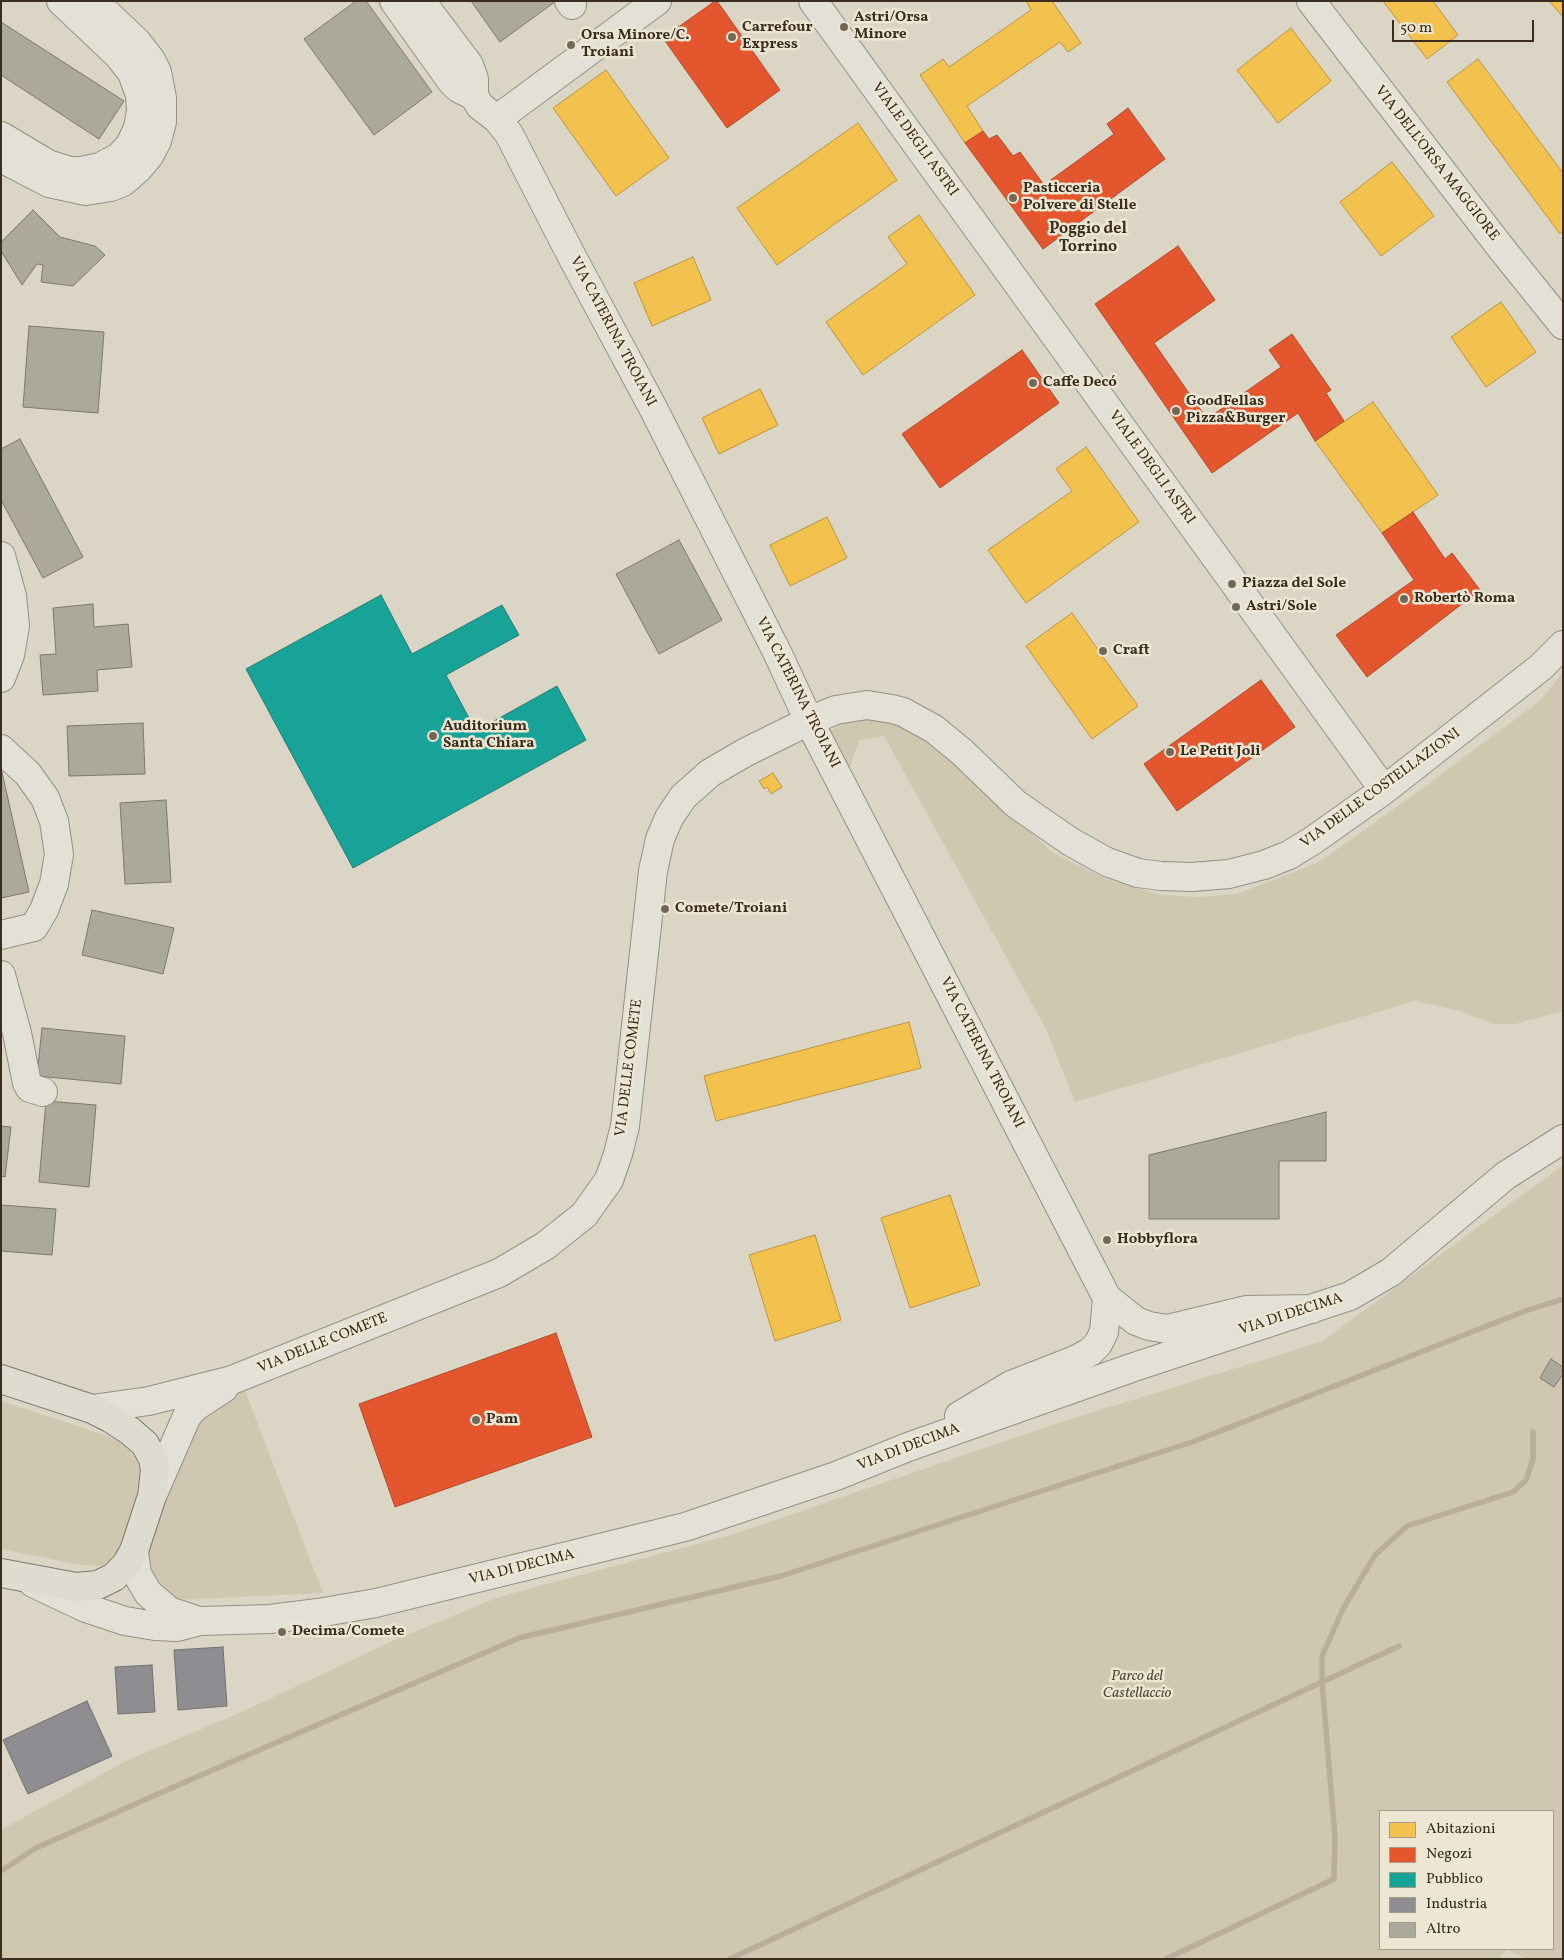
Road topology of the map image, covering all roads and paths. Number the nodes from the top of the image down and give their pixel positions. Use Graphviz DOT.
graph roads {
  1 [pos="61,1"];
  2 [pos="94,1"];
  3 [pos="394,1"];
  4 [pos="421,1"];
  5 [pos="656,1"];
  6 [pos="813,1"];
  7 [pos="1311,1"];
  8 [pos="474,96"];
  9 [pos="497,119"];
  10 [pos="1,136"];
  11 [pos="1,158"];
  12 [pos="1563,325"];
  13 [pos="1,556"];
  14 [pos="1563,645"];
  15 [pos="1,678"];
  16 [pos="809,720"];
  17 [pos="1,749"];
  18 [pos="1384,790"];
  19 [pos="1,935"];
  20 [pos="1,975"];
  21 [pos="43,1092"];
  22 [pos="1563,1139"];
  23 [pos="1108,1298"];
  24 [pos="1312,1309"];
  25 [pos="1,1380"];
  26 [pos="232,1380"];
  27 [pos="92,1409"];
  28 [pos="908,1447"];
  29 [pos="152,1496"];
  30 [pos="134,1551"];
  31 [pos="11,1575"];
  32 [pos="200,1622"];
  1 -- 10 [label="street"];
  2 -- 11 [label="street"];
  3 -- 8 [label="street, VIA CATERINA TROIANI"];
  4 -- 8 [label="street"];
  5 -- 9 [label="street"];
  6 -- 18 [label="street, VIALE DEGLI ASTRI"];
  7 -- 12 [label="street, VIA DELL'ORSA MAGGIORE"];
  8 -- 9 [label="street, VIA CATERINA TROIANI"];
  9 -- 16 [label="street, VIA CATERINA TROIANI"];
  13 -- 15 [label="street"];
  14 -- 18 [label="street, VIA DELLE COSTELLAZIONI"];
  16 -- 18 [label="street, VIA DELLE COSTELLAZIONI"];
  16 -- 23 [label="street, VIA CATERINA TROIANI"];
  16 -- 26 [label="street, VIA DELLE COMETE"];
  17 -- 19 [label="street"];
  20 -- 21 [label="street"];
  22 -- 24 [label="street, VIA DI DECIMA"];
  23 -- 24 [label="street, VIA CATERINA TROIANI"];
  23 -- 28 [label="street"];
  24 -- 28 [label="street, VIA DI DECIMA"];
  25 -- 27 [label="main road, VIA DELLE COMETE"];
  26 -- 27 [label="street, VIA DELLE COMETE"];
  26 -- 29 [label="street, VIA DELLE COMETE"];
  27 -- 29 [label="main road"];
  28 -- 32 [label="street, VIA DI DECIMA"];
  29 -- 30 [label="main road"];
  30 -- 31 [label="main road, VIA DI DECIMA"];
  30 -- 32 [label="street, VIA DI DECIMA"];
  31 -- 32 [label="street, VIA DI DECIMA"];
}
